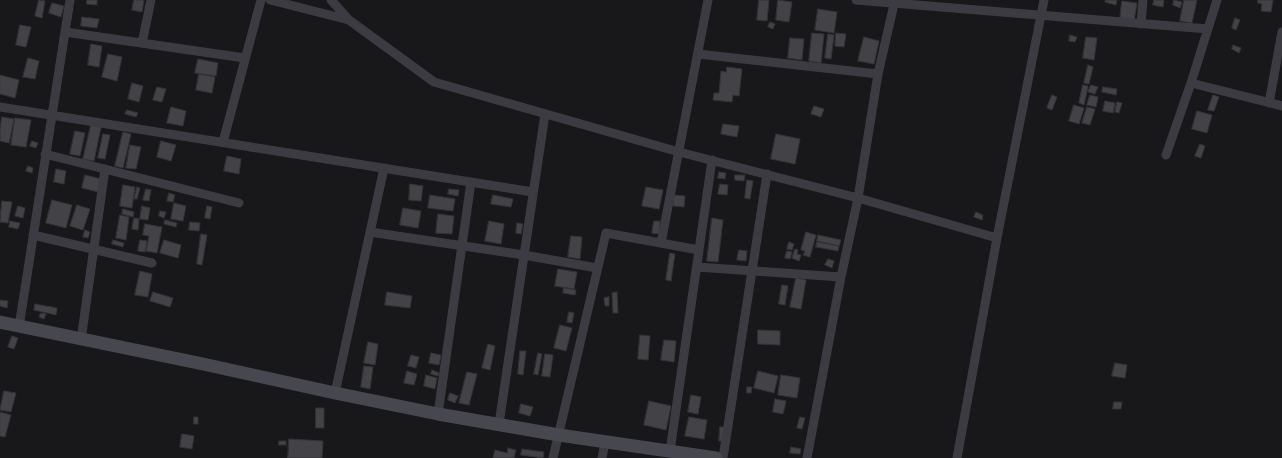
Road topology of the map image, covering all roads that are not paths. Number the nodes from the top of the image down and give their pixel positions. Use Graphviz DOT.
graph roads {
  1 [pos="70,0"];
  2 [pos="151,0"];
  3 [pos="261,0"];
  4 [pos="270,0"];
  5 [pos="331,0"];
  6 [pos="708,0"];
  7 [pos="856,0"];
  8 [pos="1044,0"];
  9 [pos="1143,0"];
  10 [pos="1217,0"];
  11 [pos="895,2"];
  12 [pos="1041,16"];
  13 [pos="349,20"];
  14 [pos="1141,24"];
  15 [pos="1208,29"];
  16 [pos="65,32"];
  17 [pos="1282,32"];
  18 [pos="142,43"];
  19 [pos="698,54"];
  20 [pos="245,58"];
  21 [pos="878,74"];
  22 [pos="1191,84"];
  23 [pos="1269,103"];
  24 [pos="0,106"];
  25 [pos="1282,106"];
  26 [pos="545,114"];
  27 [pos="52,115"];
  28 [pos="223,142"];
  29 [pos="679,152"];
  30 [pos="45,154"];
  31 [pos="1166,155"];
  32 [pos="712,160"];
  33 [pos="384,168"];
  34 [pos="105,169"];
  35 [pos="767,174"];
  36 [pos="471,182"];
  37 [pos="533,192"];
  38 [pos="858,198"];
  39 [pos="239,203"];
  40 [pos="370,232"];
  41 [pos="32,235"];
  42 [pos="997,238"];
  43 [pos="662,243"];
  44 [pos="461,245"];
  45 [pos="93,249"];
  46 [pos="699,250"];
  47 [pos="524,255"];
  48 [pos="152,263"];
  49 [pos="598,268"];
  50 [pos="697,268"];
  51 [pos="752,271"];
  52 [pos="841,277"];
  53 [pos="0,322"];
  54 [pos="19,326"];
  55 [pos="81,340"];
  56 [pos="335,394"];
  57 [pos="438,414"];
  58 [pos="499,424"];
  59 [pos="559,435"];
  60 [pos="605,442"];
  61 [pos="670,451"];
  62 [pos="553,458"];
  63 [pos="602,458"];
  64 [pos="716,458"];
  65 [pos="723,458"];
  66 [pos="807,458"];
  67 [pos="957,458"];
  1 -- 16 [label="street"];
  2 -- 18 [label="street"];
  3 -- 20 [label="street"];
  4 -- 13 [label="street"];
  5 -- 13 [label="street"];
  6 -- 19 [label="street"];
  7 -- 11 [label="street"];
  8 -- 12 [label="street"];
  9 -- 14 [label="street"];
  10 -- 15 [label="street"];
  11 -- 12 [label="street"];
  11 -- 21 [label="street"];
  12 -- 14 [label="street"];
  12 -- 42 [label="street"];
  13 -- 26 [label="street"];
  14 -- 15 [label="street"];
  15 -- 22 [label="street"];
  16 -- 18 [label="street"];
  16 -- 27 [label="street"];
  17 -- 23 [label="street"];
  18 -- 20 [label="street"];
  19 -- 21 [label="street"];
  19 -- 29 [label="street"];
  20 -- 28 [label="street"];
  21 -- 38 [label="street"];
  22 -- 23 [label="street"];
  22 -- 31 [label="street"];
  23 -- 25 [label="street"];
  24 -- 27 [label="street"];
  26 -- 29 [label="street"];
  26 -- 37 [label="street"];
  27 -- 28 [label="street"];
  27 -- 30 [label="street"];
  28 -- 33 [label="street"];
  29 -- 32 [label="street"];
  29 -- 43 [label="street"];
  30 -- 34 [label="street"];
  30 -- 41 [label="street"];
  32 -- 35 [label="street"];
  32 -- 46 [label="street"];
  33 -- 36 [label="street"];
  33 -- 40 [label="street"];
  34 -- 39 [label="street"];
  34 -- 45 [label="street"];
  35 -- 38 [label="street"];
  35 -- 51 [label="street"];
  36 -- 37 [label="street"];
  36 -- 44 [label="street"];
  37 -- 47 [label="street"];
  38 -- 42 [label="street"];
  38 -- 52 [label="street"];
  40 -- 44 [label="street"];
  40 -- 56 [label="street"];
  41 -- 45 [label="street"];
  41 -- 54 [label="street"];
  42 -- 67 [label="street"];
  43 -- 46 [label="street"];
  43 -- 49 [label="street"];
  44 -- 47 [label="street"];
  44 -- 57 [label="street"];
  45 -- 48 [label="street"];
  45 -- 55 [label="street"];
  46 -- 50 [label="street"];
  47 -- 49 [label="street"];
  47 -- 58 [label="street"];
  49 -- 59 [label="street"];
  50 -- 51 [label="street"];
  50 -- 61 [label="street"];
  51 -- 52 [label="street"];
  51 -- 65 [label="street"];
  52 -- 66 [label="street"];
  53 -- 54 [label="main road"];
  54 -- 55 [label="main road"];
  55 -- 56 [label="main road"];
  56 -- 57 [label="main road"];
  57 -- 58 [label="main road"];
  58 -- 59 [label="main road"];
  59 -- 60 [label="main road"];
  59 -- 62 [label="street"];
  60 -- 61 [label="main road"];
  60 -- 63 [label="street"];
  61 -- 64 [label="main road"];
}
